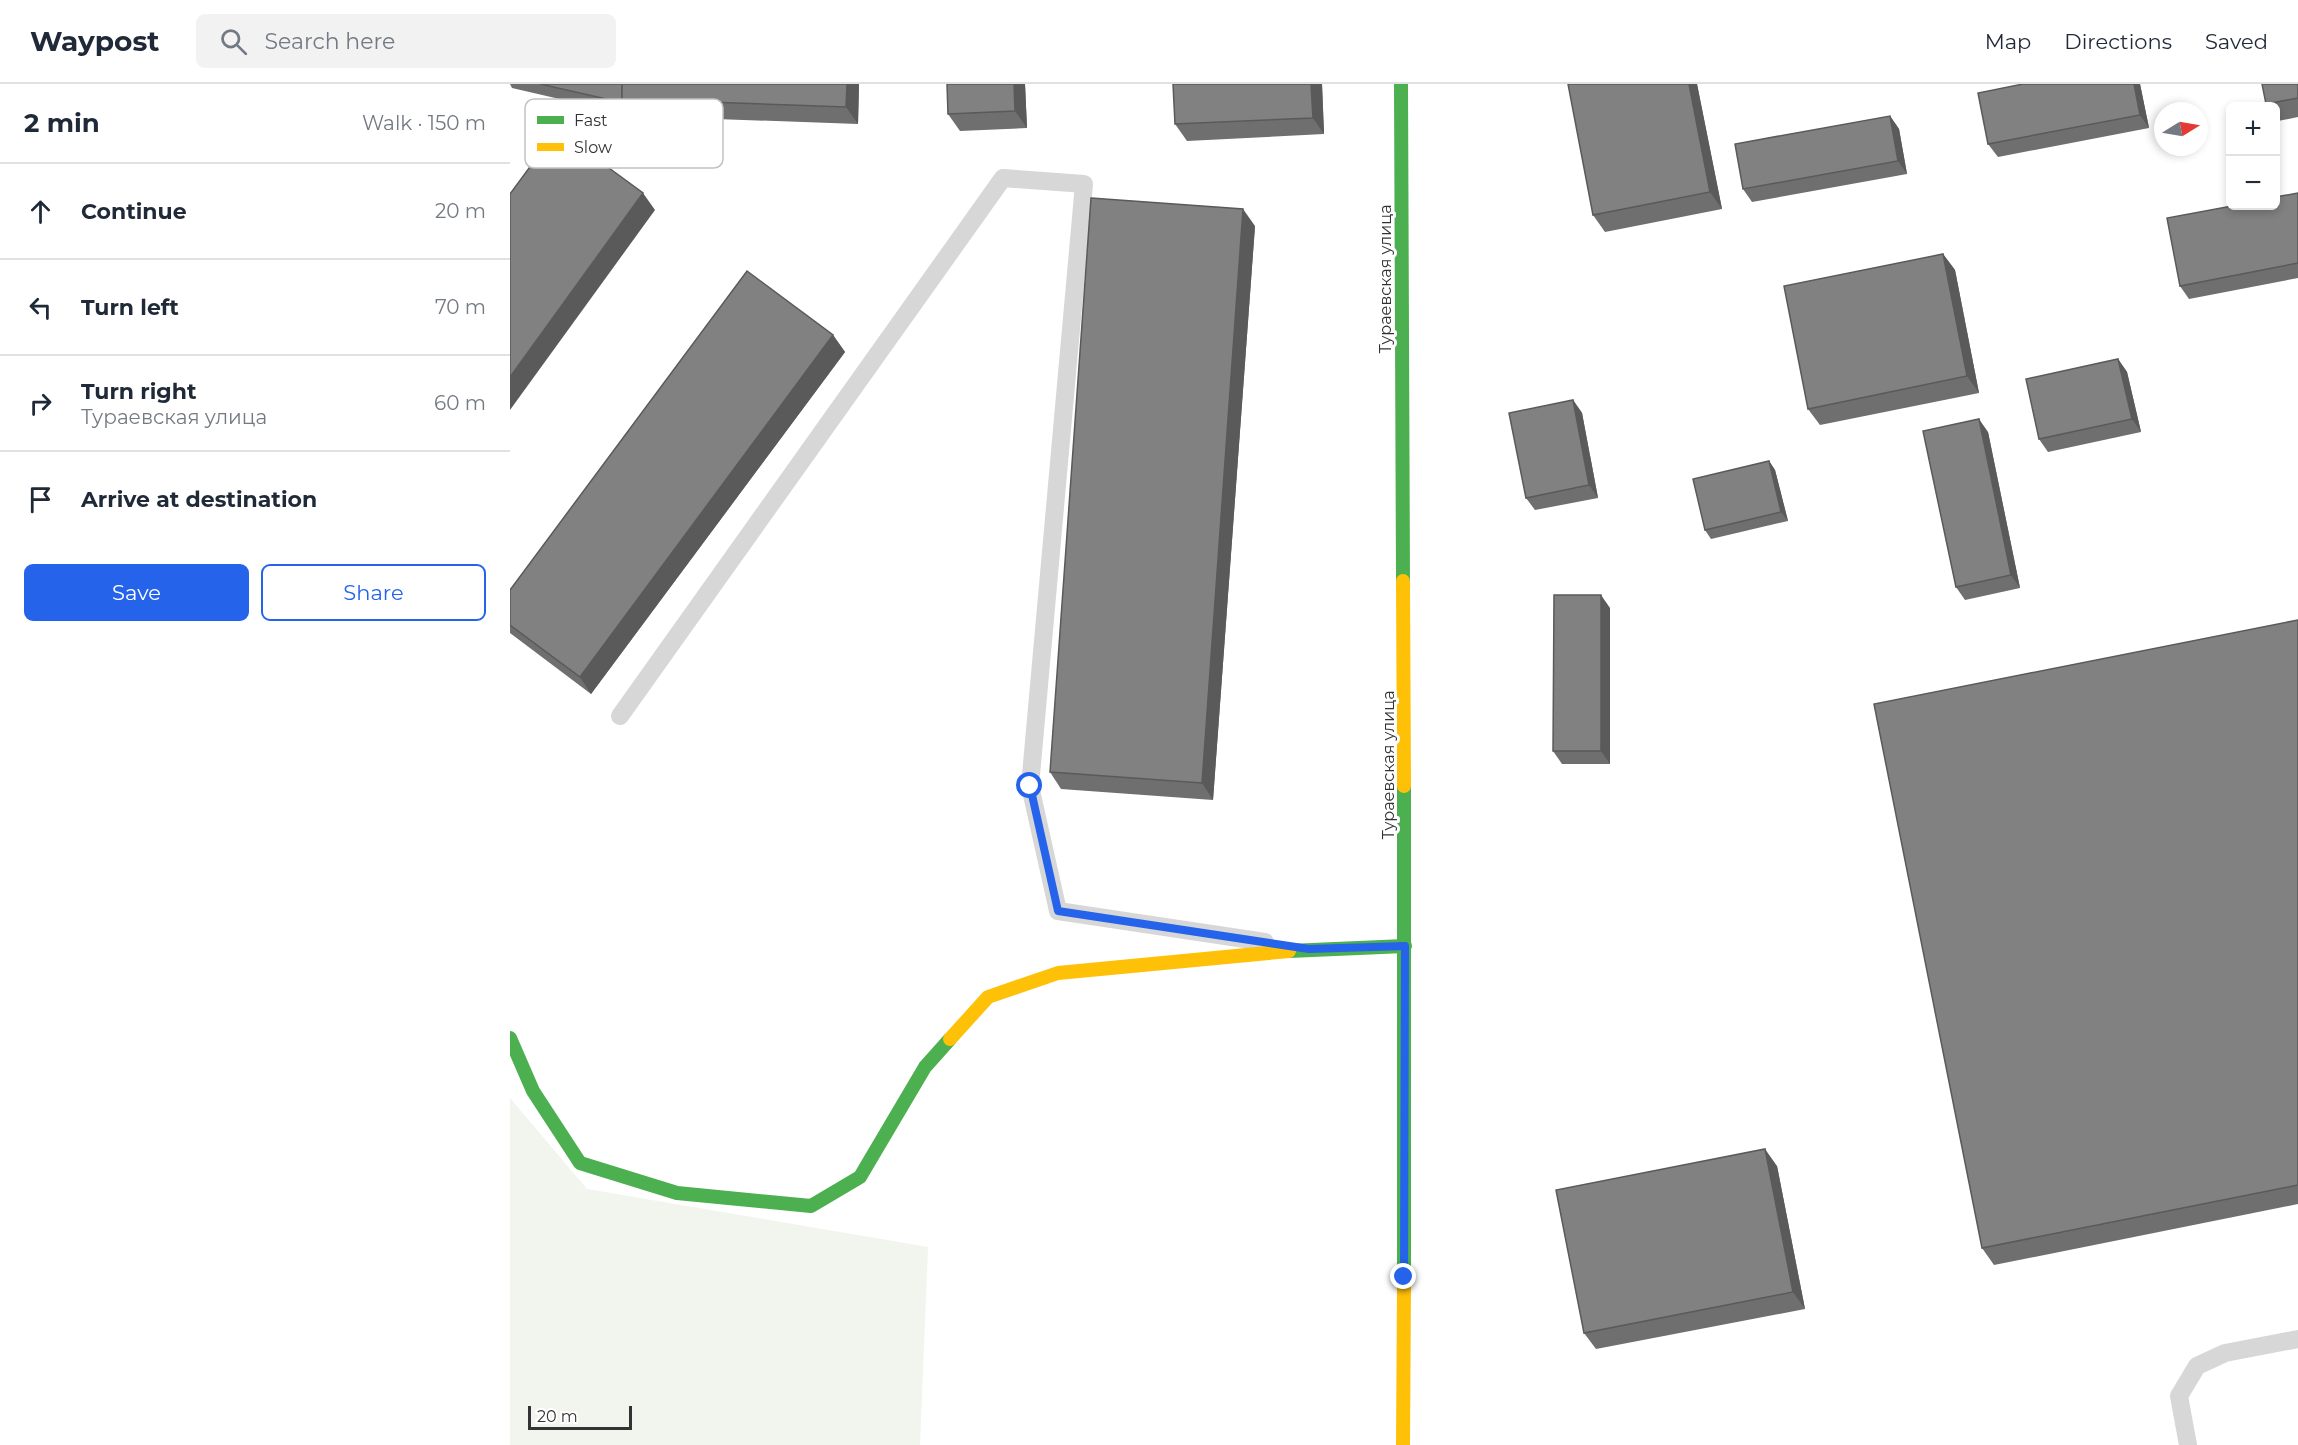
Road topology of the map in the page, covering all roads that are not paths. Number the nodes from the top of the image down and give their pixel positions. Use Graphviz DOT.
graph roads {
  1 [pos="1401,84"];
  2 [pos="620,716"];
  3 [pos="1405,946"];
  4 [pos="1309,949"];
  5 [pos="510,1038"];
  6 [pos="2298,1339"];
  7 [pos="1402,1445"];
  8 [pos="2188,1445"];
  1 -- 3 [label="main road, Тураевская улица"];
  2 -- 4 [label="lane"];
  3 -- 4 [label="main road"];
  3 -- 7 [label="main road, Тураевская улица"];
  4 -- 5 [label="main road"];
  6 -- 8 [label="lane"];
}
